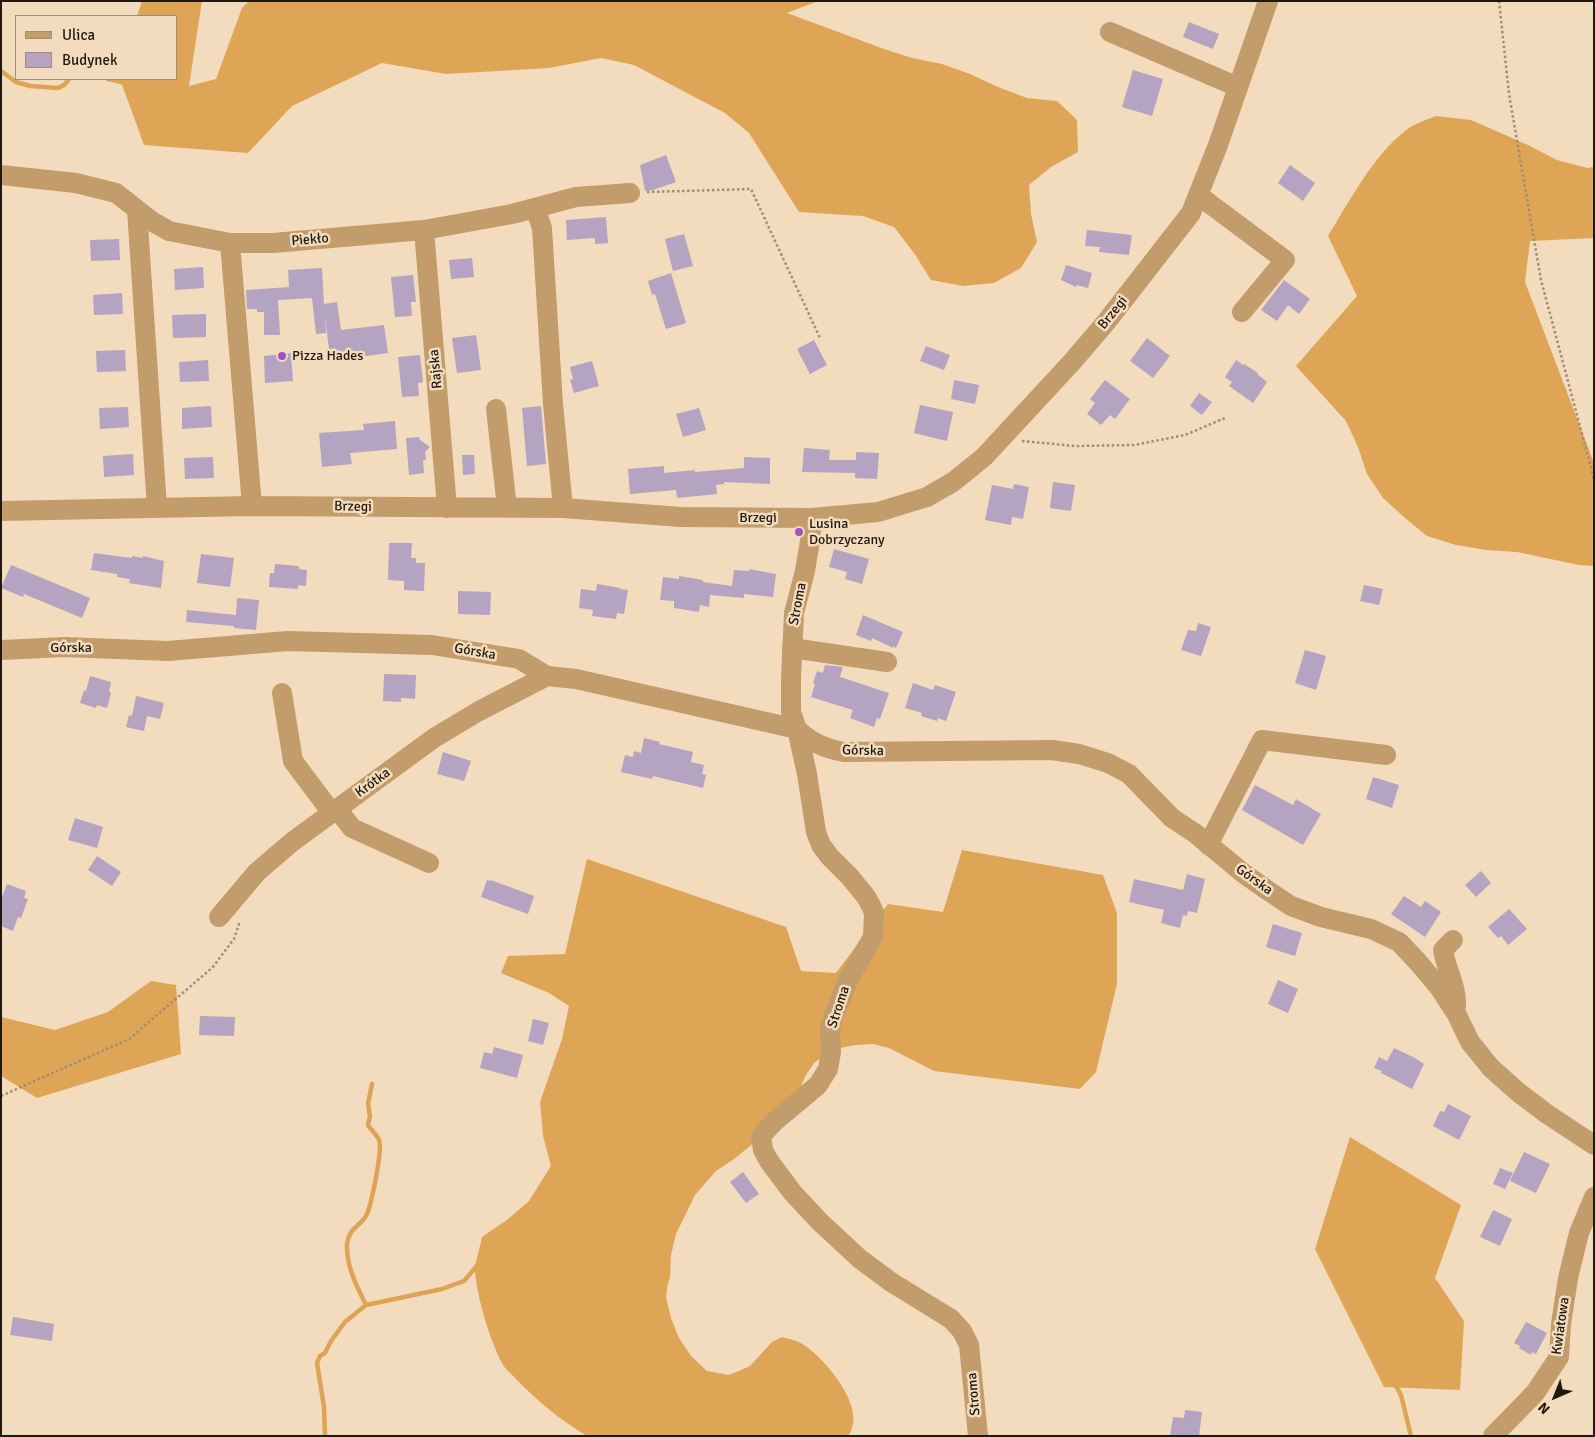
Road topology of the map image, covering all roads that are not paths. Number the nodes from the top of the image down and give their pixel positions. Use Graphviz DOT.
graph roads {
  1 [pos="1268,1"];
  2 [pos="1110,32"];
  3 [pos="1238,87"];
  4 [pos="1,176"];
  5 [pos="630,193"];
  6 [pos="1198,195"];
  7 [pos="535,208"];
  8 [pos="137,210"];
  9 [pos="424,230"];
  10 [pos="230,242"];
  11 [pos="1242,312"];
  12 [pos="496,408"];
  13 [pos="252,506"];
  14 [pos="158,508"];
  15 [pos="448,508"];
  16 [pos="506,508"];
  17 [pos="563,508"];
  18 [pos="1,511"];
  19 [pos="812,518"];
  20 [pos="792,648"];
  21 [pos="1,650"];
  22 [pos="887,662"];
  23 [pos="547,676"];
  24 [pos="282,693"];
  25 [pos="797,729"];
  26 [pos="1386,755"];
  27 [pos="335,811"];
  28 [pos="1208,845"];
  29 [pos="429,864"];
  30 [pos="219,917"];
  31 [pos="1453,940"];
  32 [pos="1456,1013"];
  33 [pos="1594,1145"];
  34 [pos="1594,1197"];
  35 [pos="978,1436"];
  36 [pos="1493,1436"];
  1 -- 3 [label="street, Brzegi"];
  2 -- 3 [label="street"];
  3 -- 6 [label="street, Brzegi"];
  4 -- 8 [label="street, Piekło"];
  5 -- 7 [label="street, Piekło"];
  6 -- 11 [label="street"];
  6 -- 19 [label="street, Brzegi"];
  7 -- 9 [label="street, Piekło"];
  7 -- 17 [label="street"];
  8 -- 10 [label="street, Piekło"];
  8 -- 14 [label="street"];
  9 -- 10 [label="street, Piekło"];
  9 -- 15 [label="street, Rajska"];
  10 -- 13 [label="street"];
  12 -- 16 [label="street"];
  13 -- 14 [label="street, Brzegi"];
  13 -- 15 [label="street, Brzegi"];
  14 -- 18 [label="street, Brzegi"];
  15 -- 16 [label="street, Brzegi"];
  16 -- 17 [label="street, Brzegi"];
  17 -- 19 [label="street, Brzegi"];
  19 -- 20 [label="street, Stroma"];
  20 -- 22 [label="street"];
  20 -- 25 [label="street, Stroma"];
  21 -- 23 [label="street, Górska"];
  23 -- 25 [label="street, Górska"];
  23 -- 27 [label="street, Krótka"];
  24 -- 27 [label="street"];
  25 -- 28 [label="street, Górska"];
  25 -- 35 [label="street, Stroma"];
  26 -- 28 [label="street"];
  27 -- 29 [label="street"];
  27 -- 30 [label="street, Krótka"];
  28 -- 32 [label="street, Górska"];
  31 -- 32 [label="street"];
  32 -- 33 [label="street, Górska"];
  34 -- 36 [label="street, Kwiatowa"];
}
